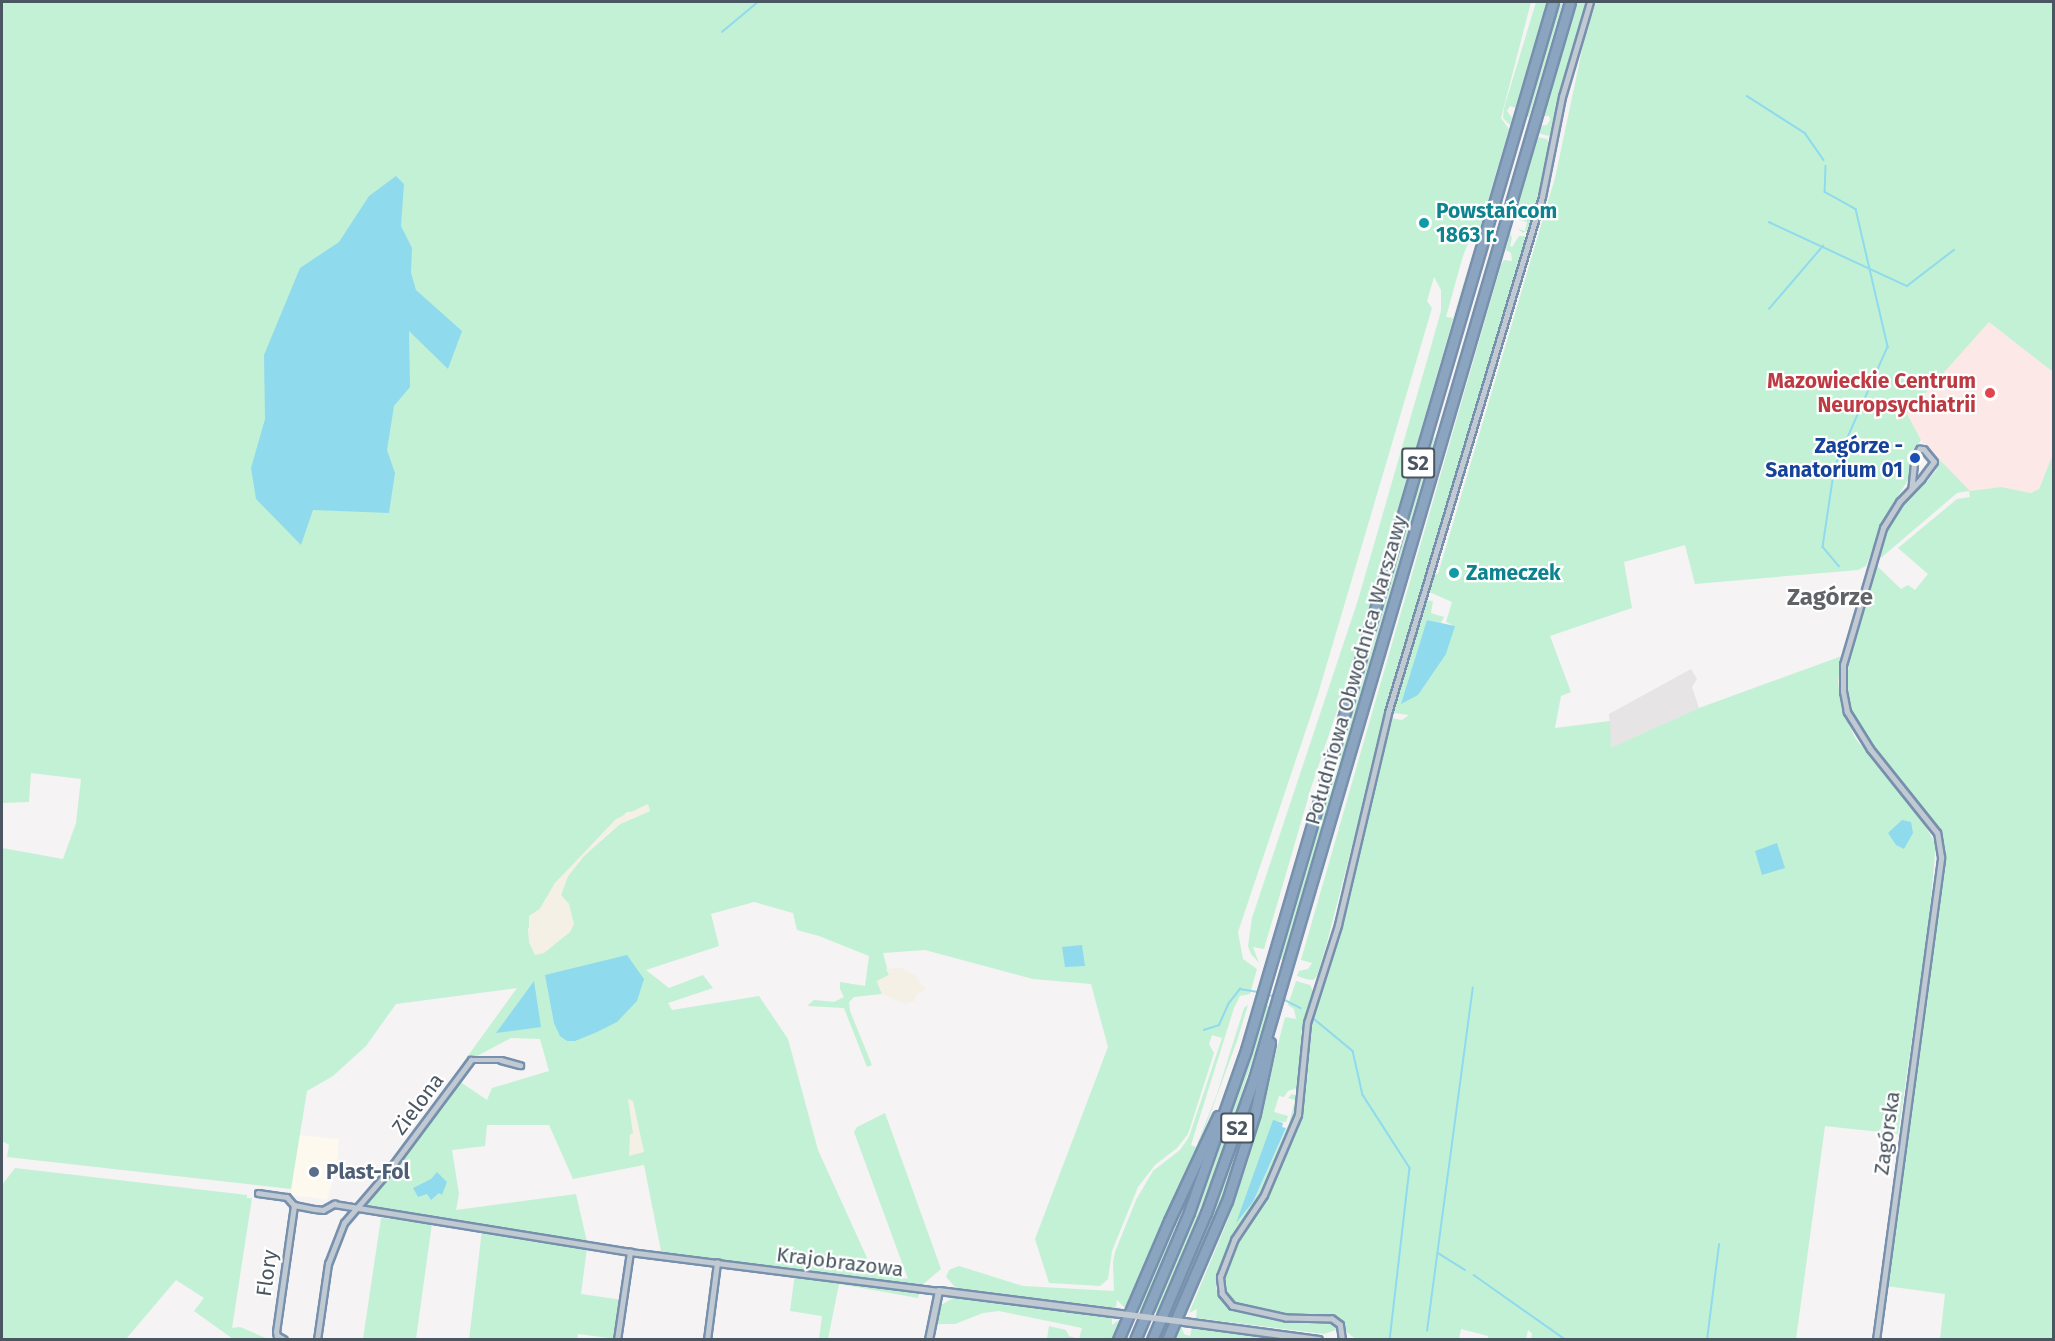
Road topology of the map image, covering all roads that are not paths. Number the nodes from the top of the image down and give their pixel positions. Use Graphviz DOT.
graph roads {
  1 [pos="1553,2"];
  2 [pos="1570,2"];
  3 [pos="1590,2"];
  4 [pos="1912,488"];
  5 [pos="1274,1014"];
  6 [pos="1246,1050"];
  7 [pos="520,1065"];
  8 [pos="258,1193"];
  9 [pos="294,1205"];
  10 [pos="358,1209"];
  11 [pos="630,1252"];
  12 [pos="717,1263"];
  13 [pos="939,1291"];
  14 [pos="1120,1337"];
  15 [pos="284,1340"];
  16 [pos="317,1340"];
  17 [pos="617,1340"];
  18 [pos="707,1340"];
  19 [pos="929,1340"];
  20 [pos="1135,1340"];
  21 [pos="1152,1340"];
  22 [pos="1167,1340"];
  23 [pos="1319,1340"];
  24 [pos="1342,1340"];
  25 [pos="1876,1340"];
  1 -- 6 [label="highway, Południowa Obwodnica Warszawy / S2"];
  2 -- 5 [label="highway, Południowa Obwodnica Warszawy / S2"];
  3 -- 24 [label="street"];
  4 -- 4 [label="street, Zagórska"];
  4 -- 25 [label="street, Zagórska"];
  5 -- 21 [label="highway, Południowa Obwodnica Warszawy / S2"];
  5 -- 22 [label="highway"];
  6 -- 14 [label="highway"];
  6 -- 20 [label="highway, Południowa Obwodnica Warszawy / S2"];
  7 -- 10 [label="street, Zielona"];
  8 -- 9 [label="street, Krajobrazowa"];
  9 -- 10 [label="street, Krajobrazowa"];
  9 -- 15 [label="street, Flory"];
  10 -- 11 [label="street, Krajobrazowa"];
  10 -- 16 [label="street, Zielona"];
  11 -- 12 [label="street, Krajobrazowa"];
  11 -- 17 [label="street"];
  12 -- 13 [label="street, Krajobrazowa"];
  12 -- 18 [label="street"];
  13 -- 19 [label="street"];
  13 -- 23 [label="street, Krajobrazowa, bridge"];
}
